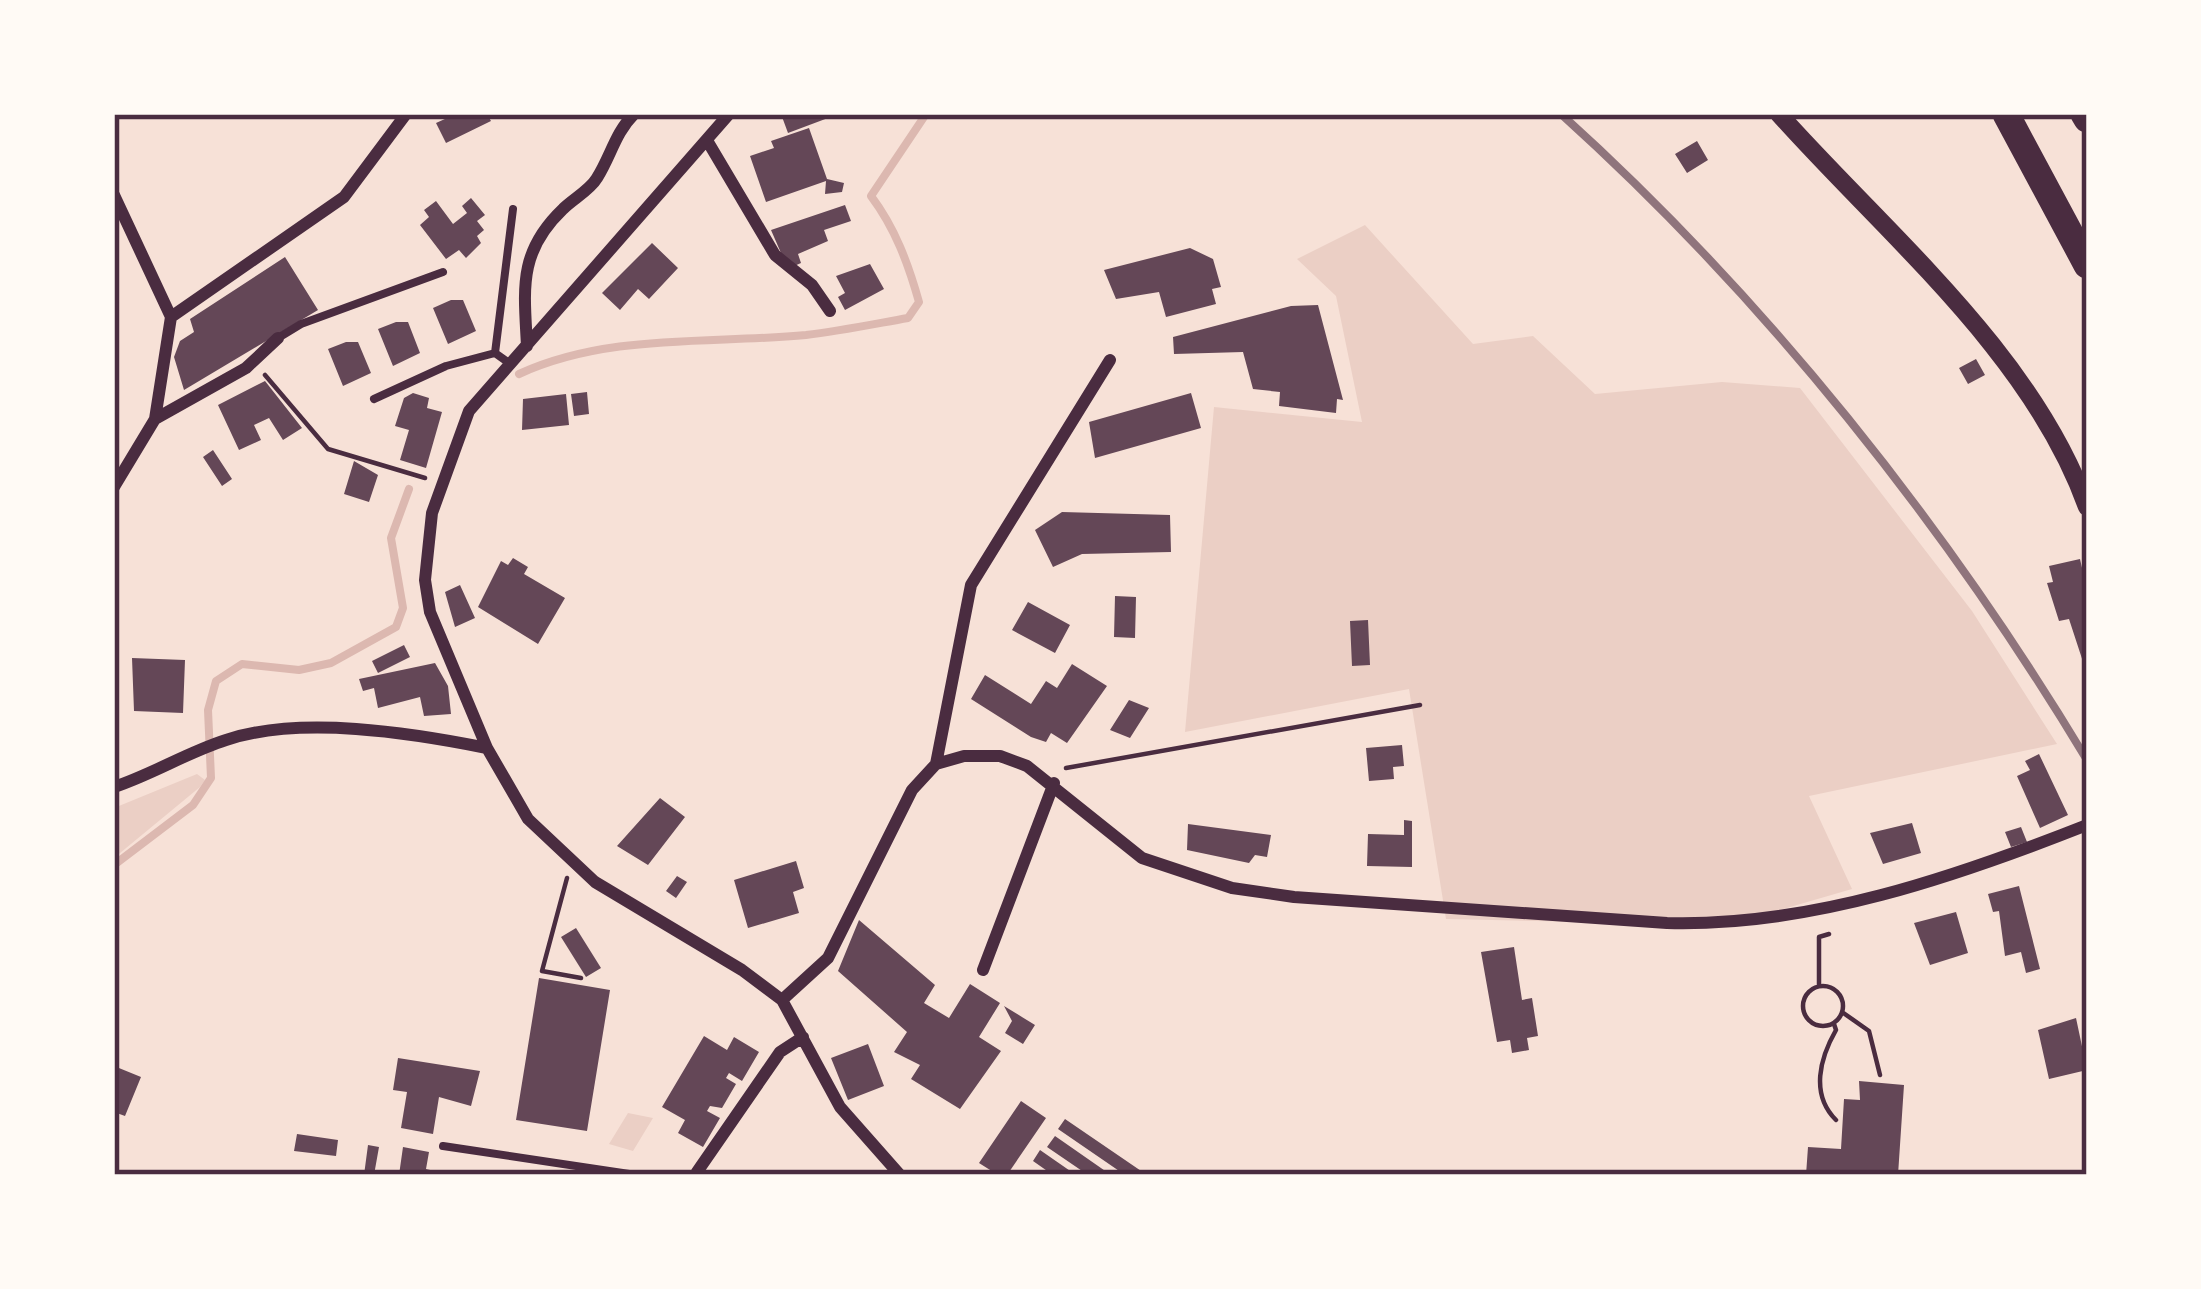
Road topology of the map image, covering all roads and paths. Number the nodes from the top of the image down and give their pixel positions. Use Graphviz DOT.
graph roads {
  1 [pos="406,114"];
  2 [pos="634,114"];
  3 [pos="729,114"];
  4 [pos="1779,114"];
  5 [pos="2006,114"];
  6 [pos="618,121"];
  7 [pos="708,142"];
  8 [pos="114,195"];
  9 [pos="513,209"];
  10 [pos="2087,265"];
  11 [pos="443,272"];
  12 [pos="830,310"];
  13 [pos="171,317"];
  14 [pos="278,338"];
  15 [pos="527,346"];
  16 [pos="495,353"];
  17 [pos="255,359"];
  18 [pos="1110,360"];
  19 [pos="511,364"];
  20 [pos="374,399"];
  21 [pos="155,419"];
  22 [pos="442,483"];
  23 [pos="114,487"];
  24 [pos="2087,507"];
  25 [pos="1420,705"];
  26 [pos="487,748"];
  27 [pos="936,764"];
  28 [pos="1066,768"];
  29 [pos="1054,783"];
  30 [pos="114,787"];
  31 [pos="2087,825"];
  32 [pos="572,861"];
  33 [pos="1829,934"];
  34 [pos="983,970"];
  35 [pos="581,978"];
  36 [pos="1819,986"];
  37 [pos="782,1000"];
  38 [pos="1842,1012"];
  39 [pos="1834,1024"];
  40 [pos="803,1036"];
  41 [pos="1880,1075"];
  42 [pos="1836,1120"];
  43 [pos="443,1146"];
  44 [pos="694,1173"];
  45 [pos="895,1173"];
  46 [pos="636,1175"];
  1 -- 13 [label="street"];
  2 -- 6 [label="street"];
  3 -- 7 [label="street"];
  4 -- 24 [label="street"];
  5 -- 10 [label="highway"];
  6 -- 15 [label="street"];
  7 -- 12 [label="street"];
  7 -- 15 [label="street"];
  8 -- 13 [label="street"];
  9 -- 16 [label="lane"];
  11 -- 14 [label="lane"];
  13 -- 21 [label="street"];
  14 -- 17 [label="street"];
  15 -- 19 [label="street"];
  16 -- 19 [label="lane"];
  16 -- 20 [label="lane"];
  17 -- 21 [label="street"];
  17 -- 22 [label="path"];
  18 -- 27 [label="street"];
  19 -- 22 [label="street"];
  21 -- 23 [label="street"];
  22 -- 26 [label="street"];
  25 -- 28 [label="path"];
  26 -- 30 [label="street"];
  26 -- 32 [label="street"];
  27 -- 29 [label="street"];
  27 -- 37 [label="street"];
  29 -- 31 [label="street"];
  29 -- 34 [label="street"];
  32 -- 35 [label="path"];
  32 -- 37 [label="street"];
  33 -- 36 [label="path"];
  36 -- 38 [label="path"];
  36 -- 39 [label="path"];
  37 -- 40 [label="street"];
  38 -- 39 [label="path"];
  38 -- 41 [label="path"];
  39 -- 42 [label="path"];
  40 -- 44 [label="street"];
  40 -- 45 [label="street"];
  43 -- 46 [label="lane"];
}
